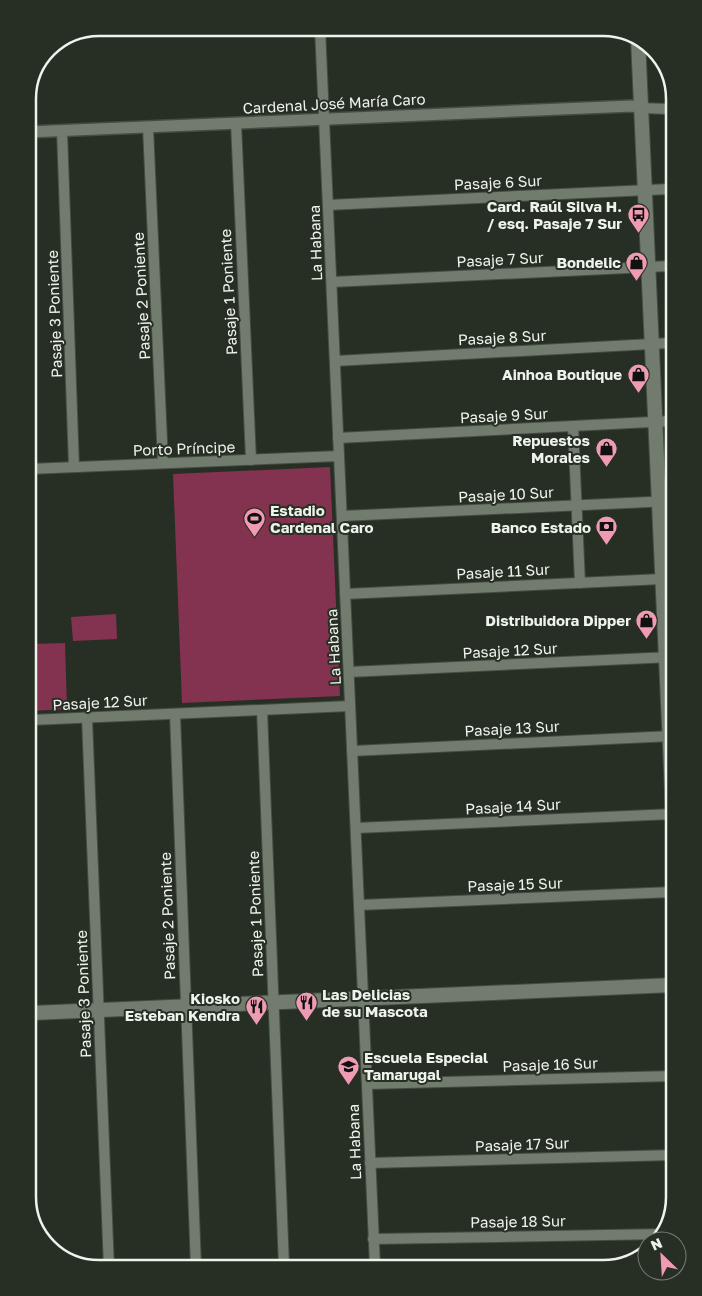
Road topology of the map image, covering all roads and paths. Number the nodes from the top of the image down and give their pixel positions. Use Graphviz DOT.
graph roads {
  1 [pos="320,36"];
  2 [pos="638,47"];
  3 [pos="642,108"];
  4 [pos="666,109"];
  5 [pos="324,118"];
  6 [pos="236,123"];
  7 [pos="148,127"];
  8 [pos="62,131"];
  9 [pos="36,132"];
  10 [pos="666,189"];
  11 [pos="645,190"];
  12 [pos="328,205"];
  13 [pos="666,266"];
  14 [pos="648,267"];
  15 [pos="332,282"];
  16 [pos="666,343"];
  17 [pos="652,344"];
  18 [pos="335,361"];
  19 [pos="666,421"];
  20 [pos="656,422"];
  21 [pos="573,426"];
  22 [pos="338,438"];
  23 [pos="339,456"];
  24 [pos="251,460"];
  25 [pos="163,463"];
  26 [pos="74,467"];
  27 [pos="36,469"];
  28 [pos="665,501"];
  29 [pos="577,505"];
  30 [pos="342,516"];
  31 [pos="666,540"];
  32 [pos="666,578"];
  33 [pos="580,583"];
  34 [pos="345,594"];
  35 [pos="666,658"];
  36 [pos="349,672"];
  37 [pos="350,706"];
  38 [pos="262,710"];
  39 [pos="175,714"];
  40 [pos="87,718"];
  41 [pos="36,720"];
  42 [pos="666,736"];
  43 [pos="352,751"];
  44 [pos="666,814"];
  45 [pos="356,828"];
  46 [pos="666,892"];
  47 [pos="359,905"];
  48 [pos="666,985"];
  49 [pos="363,998"];
  50 [pos="274,1003"];
  51 [pos="186,1006"];
  52 [pos="98,1010"];
  53 [pos="36,1013"];
  54 [pos="666,1076"];
  55 [pos="367,1084"];
  56 [pos="666,1155"];
  57 [pos="370,1163"];
  58 [pos="637,1234"];
  59 [pos="373,1239"];
  60 [pos="108,1260"];
  61 [pos="196,1260"];
  62 [pos="284,1260"];
  63 [pos="374,1260"];
  1 -- 5 [label="street, La Habana"];
  2 -- 3 [label="main road"];
  3 -- 4 [label="street"];
  3 -- 5 [label="street, Cardenal José María Caro"];
  3 -- 11 [label="main road"];
  5 -- 6 [label="street, Cardenal José María Caro"];
  5 -- 12 [label="street, La Habana"];
  6 -- 7 [label="street, Cardenal José María Caro"];
  6 -- 24 [label="street, Pasaje 1 Poniente"];
  7 -- 8 [label="street, Cardenal José María Caro"];
  7 -- 25 [label="street, Pasaje 2 Poniente"];
  8 -- 9 [label="street, Cardenal José María Caro"];
  8 -- 26 [label="street, Pasaje 3 Poniente"];
  10 -- 11 [label="street, Pasaje 6 Sur"];
  11 -- 12 [label="street, Pasaje 6 Sur"];
  11 -- 14 [label="main road"];
  12 -- 15 [label="street, La Habana"];
  13 -- 14 [label="street, Pasaje 7 Sur"];
  14 -- 15 [label="street, Pasaje 7 Sur"];
  14 -- 17 [label="main road"];
  15 -- 18 [label="street, La Habana"];
  16 -- 17 [label="street, Pasaje 8 Sur"];
  17 -- 18 [label="street, Pasaje 8 Sur"];
  17 -- 20 [label="main road"];
  18 -- 22 [label="street, La Habana"];
  19 -- 20 [label="street, Pasaje 9 Sur"];
  20 -- 21 [label="street, Pasaje 9 Sur"];
  20 -- 28 [label="main road"];
  21 -- 22 [label="street, Pasaje 9 Sur"];
  21 -- 29 [label="street"];
  22 -- 23 [label="street, La Habana"];
  23 -- 24 [label="street, Porto Príncipe"];
  23 -- 30 [label="street, La Habana"];
  24 -- 25 [label="street, Porto Príncipe"];
  25 -- 26 [label="street, Porto Príncipe"];
  26 -- 27 [label="street, Porto Príncipe"];
  28 -- 29 [label="street, Pasaje 10 Sur"];
  28 -- 31 [label="main road"];
  29 -- 30 [label="street, Pasaje 10 Sur"];
  29 -- 33 [label="street"];
  30 -- 34 [label="street, La Habana"];
  32 -- 33 [label="street, Pasaje 11 Sur"];
  33 -- 34 [label="street, Pasaje 11 Sur"];
  34 -- 36 [label="street, La Habana"];
  35 -- 36 [label="street, Pasaje 12 Sur"];
  36 -- 37 [label="street, La Habana"];
  37 -- 38 [label="street, Pasaje 12 Sur"];
  37 -- 43 [label="street, La Habana"];
  38 -- 39 [label="street, Pasaje 12 Sur"];
  38 -- 50 [label="street, Pasaje 1 Poniente"];
  39 -- 40 [label="street, Pasaje 12 Sur"];
  39 -- 51 [label="street, Pasaje 2 Poniente"];
  40 -- 41 [label="street, Pasaje 12 Sur"];
  40 -- 52 [label="street, Pasaje 3 Poniente"];
  42 -- 43 [label="street, Pasaje 13 Sur"];
  43 -- 45 [label="street, La Habana"];
  44 -- 45 [label="street, Pasaje 14 Sur"];
  45 -- 47 [label="street, La Habana"];
  46 -- 47 [label="street, Pasaje 15 Sur"];
  47 -- 49 [label="street, La Habana"];
  48 -- 49 [label="main road"];
  49 -- 50 [label="main road"];
  49 -- 55 [label="street, La Habana"];
  50 -- 51 [label="main road"];
  50 -- 62 [label="street, Pasaje 1 Poniente"];
  51 -- 52 [label="main road"];
  51 -- 61 [label="street, Pasaje 2 Poniente"];
  52 -- 53 [label="main road"];
  52 -- 60 [label="street, Pasaje 3 Poniente"];
  54 -- 55 [label="street, Pasaje 16 Sur"];
  55 -- 57 [label="street, La Habana"];
  56 -- 57 [label="street, Pasaje 17 Sur"];
  57 -- 59 [label="street, La Habana"];
  58 -- 59 [label="street, Pasaje 18 Sur"];
  59 -- 63 [label="street, La Habana"];
}
